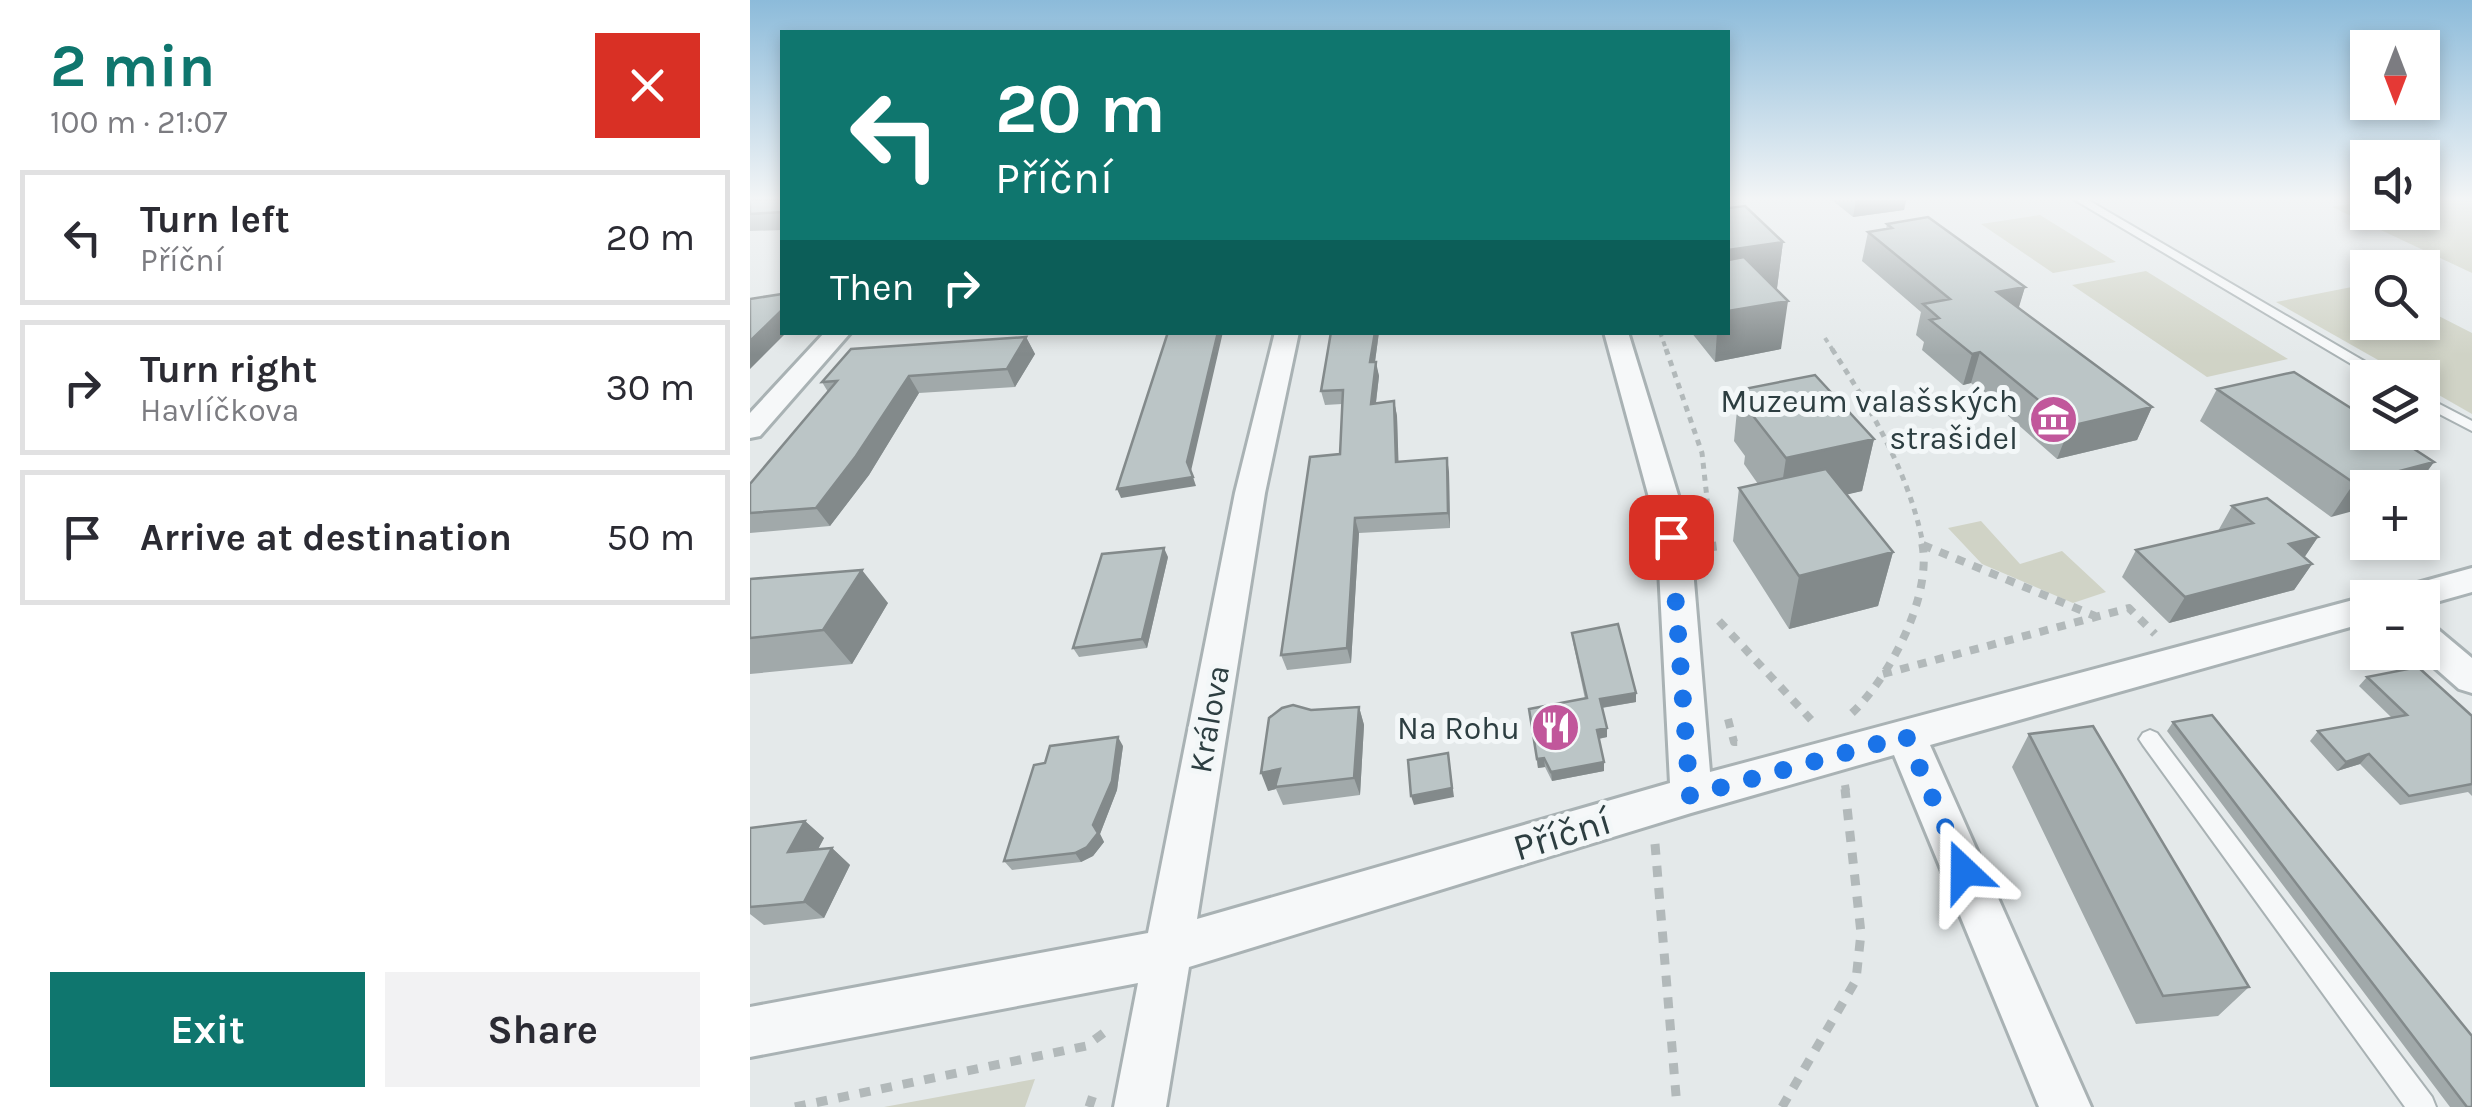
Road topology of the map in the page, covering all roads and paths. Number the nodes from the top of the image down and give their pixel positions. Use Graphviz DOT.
graph roads {
  1 [pos="2169,252"];
  2 [pos="836,335"];
  3 [pos="1286,335"];
  4 [pos="1617,335"];
  5 [pos="1661,335"];
  6 [pos="1825,338"];
  7 [pos="2355,360"];
  8 [pos="2440,409"];
  9 [pos="2472,428"];
  10 [pos="750,430"];
  11 [pos="1923,544"];
  12 [pos="1714,562"];
  13 [pos="2472,580"];
  14 [pos="2440,589"];
  15 [pos="1718,611"];
  16 [pos="2350,614"];
  17 [pos="2096,616"];
  18 [pos="1719,621"];
  19 [pos="1720,640"];
  20 [pos="2440,652"];
  21 [pos="2181,660"];
  22 [pos="1883,674"];
  23 [pos="2472,680"];
  24 [pos="1726,713"];
  25 [pos="1849,715"];
  26 [pos="1906,736"];
  27 [pos="2150,739"];
  28 [pos="1752,744"];
  29 [pos="1822,747"];
  30 [pos="1690,796"];
  31 [pos="1652,808"];
  32 [pos="1166,952"];
  33 [pos="1114,1026"];
  34 [pos="750,1032"];
  35 [pos="795,1107"];
  36 [pos="1140,1107"];
  37 [pos="1677,1107"];
  38 [pos="1782,1107"];
  39 [pos="2065,1107"];
  40 [pos="2422,1107"];
  1 -- 7 [label="lane"];
  2 -- 10 [label="street"];
  3 -- 32 [label="street, Králova"];
  4 -- 30 [label="street"];
  5 -- 12 [label="path"];
  6 -- 11 [label="path"];
  8 -- 9 [label="lane"];
  11 -- 17 [label="path"];
  11 -- 22 [label="path"];
  13 -- 14 [label="street"];
  15 -- 18 [label="path"];
  16 -- 21 [label="street, Příční"];
  17 -- 21 [label="path"];
  17 -- 22 [label="path"];
  18 -- 19 [label="path"];
  18 -- 29 [label="path"];
  20 -- 23 [label="street"];
  21 -- 26 [label="street, Příční"];
  22 -- 25 [label="path"];
  24 -- 28 [label="path"];
  26 -- 29 [label="street, Příční"];
  26 -- 39 [label="street"];
  27 -- 40 [label="lane"];
  29 -- 30 [label="street, Příční"];
  29 -- 38 [label="path"];
  30 -- 31 [label="street, Příční"];
  31 -- 32 [label="street, Příční"];
  31 -- 37 [label="path"];
  32 -- 34 [label="street, Příční"];
  32 -- 36 [label="street, Králova"];
  33 -- 35 [label="path"];
}
